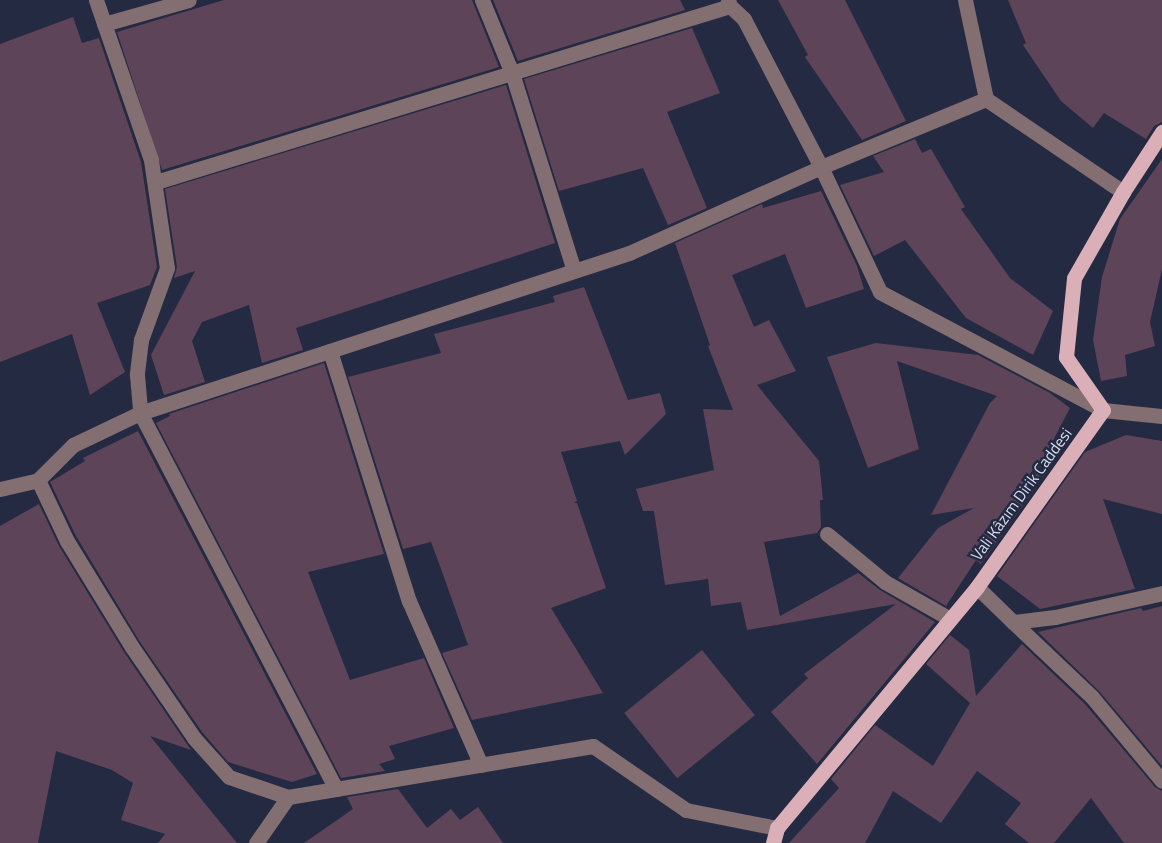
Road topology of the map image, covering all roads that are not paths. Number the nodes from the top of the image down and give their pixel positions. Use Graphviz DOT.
graph roads {
  1 [pos="96,0"];
  2 [pos="189,0"];
  3 [pos="482,0"];
  4 [pos="964,0"];
  5 [pos="729,3"];
  6 [pos="105,24"];
  7 [pos="512,73"];
  8 [pos="986,99"];
  9 [pos="1162,132"];
  10 [pos="821,167"];
  11 [pos="156,182"];
  12 [pos="1123,192"];
  13 [pos="574,271"];
  14 [pos="330,351"];
  15 [pos="1103,410"];
  16 [pos="140,413"];
  17 [pos="1162,417"];
  18 [pos="38,480"];
  19 [pos="0,489"];
  20 [pos="827,534"];
  21 [pos="977,587"];
  22 [pos="1162,593"];
  23 [pos="950,619"];
  24 [pos="1013,622"];
  25 [pos="481,765"];
  26 [pos="1162,781"];
  27 [pos="336,789"];
  28 [pos="288,797"];
  29 [pos="775,836"];
  30 [pos="256,843"];
  1 -- 6 [label="street"];
  2 -- 6 [label="street"];
  3 -- 7 [label="street"];
  4 -- 8 [label="street"];
  5 -- 7 [label="street"];
  5 -- 10 [label="street"];
  6 -- 11 [label="street"];
  7 -- 11 [label="street"];
  7 -- 13 [label="street"];
  8 -- 10 [label="street"];
  8 -- 12 [label="street"];
  9 -- 12 [label="main road"];
  10 -- 13 [label="street"];
  10 -- 15 [label="street"];
  11 -- 16 [label="street"];
  12 -- 15 [label="main road"];
  13 -- 14 [label="street"];
  14 -- 16 [label="street"];
  14 -- 25 [label="street"];
  15 -- 17 [label="street"];
  15 -- 21 [label="main road, Vali Kâzım Dirik Caddesi"];
  16 -- 18 [label="street"];
  16 -- 27 [label="street"];
  18 -- 19 [label="street"];
  18 -- 28 [label="street"];
  20 -- 23 [label="street"];
  21 -- 23 [label="main road, Vali Kâzım Dirik Caddesi"];
  21 -- 24 [label="street"];
  22 -- 24 [label="street"];
  23 -- 29 [label="main road, Vali Kâzım Dirik Caddesi"];
  24 -- 26 [label="street"];
  25 -- 27 [label="street"];
  25 -- 29 [label="street"];
  27 -- 28 [label="street"];
  28 -- 30 [label="street"];
}
